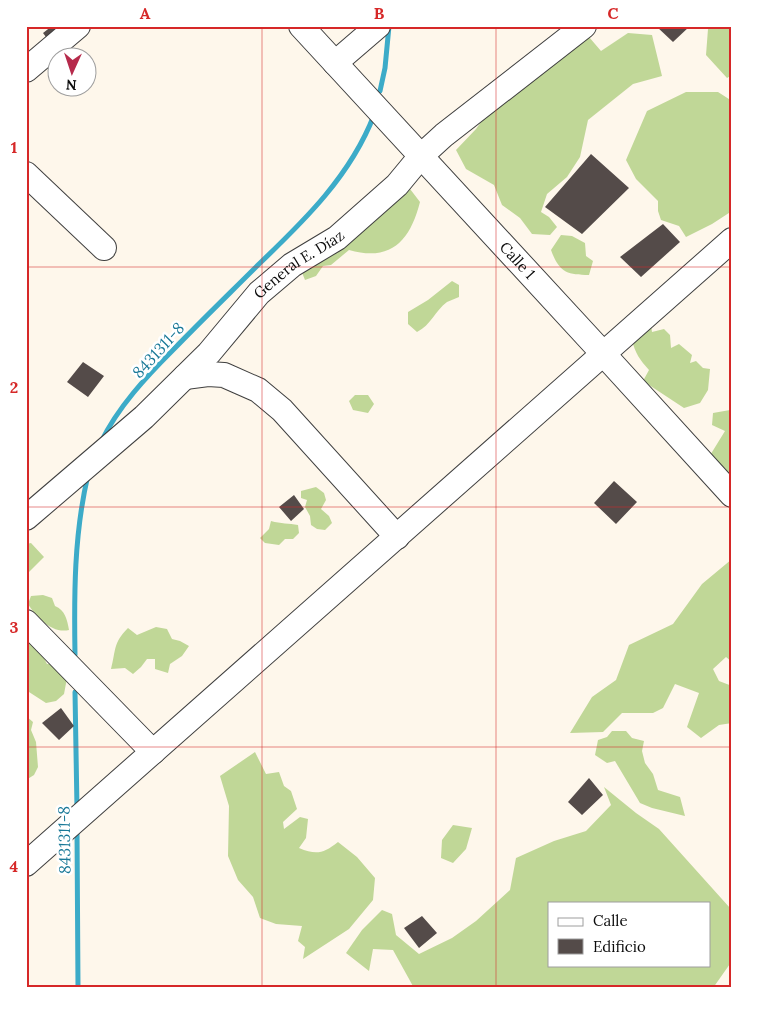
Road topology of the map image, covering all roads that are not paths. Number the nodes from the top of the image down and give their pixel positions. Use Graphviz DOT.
graph roads {
  1 [pos="78,26"];
  2 [pos="301,26"];
  3 [pos="378,26"];
  4 [pos="584,26"];
  5 [pos="335,63"];
  6 [pos="26,70"];
  7 [pos="420,156"];
  8 [pos="26,174"];
  9 [pos="732,240"];
  10 [pos="104,248"];
  11 [pos="604,354"];
  12 [pos="185,377"];
  13 [pos="732,495"];
  14 [pos="26,518"];
  15 [pos="397,537"];
  16 [pos="26,622"];
  17 [pos="153,752"];
  18 [pos="26,864"];
  1 -- 6 [label="street"];
  2 -- 5 [label="street, Calle 1"];
  3 -- 5 [label="street"];
  4 -- 7 [label="street, General E. Díaz"];
  5 -- 7 [label="street, Calle 1"];
  7 -- 11 [label="street, Calle 1"];
  7 -- 12 [label="street, General E. Díaz"];
  8 -- 10 [label="street"];
  9 -- 11 [label="street"];
  11 -- 13 [label="street, Calle 1"];
  11 -- 15 [label="street"];
  12 -- 14 [label="street, General E. Díaz"];
  12 -- 15 [label="street"];
  15 -- 17 [label="street"];
  16 -- 17 [label="street"];
  17 -- 18 [label="street"];
}
